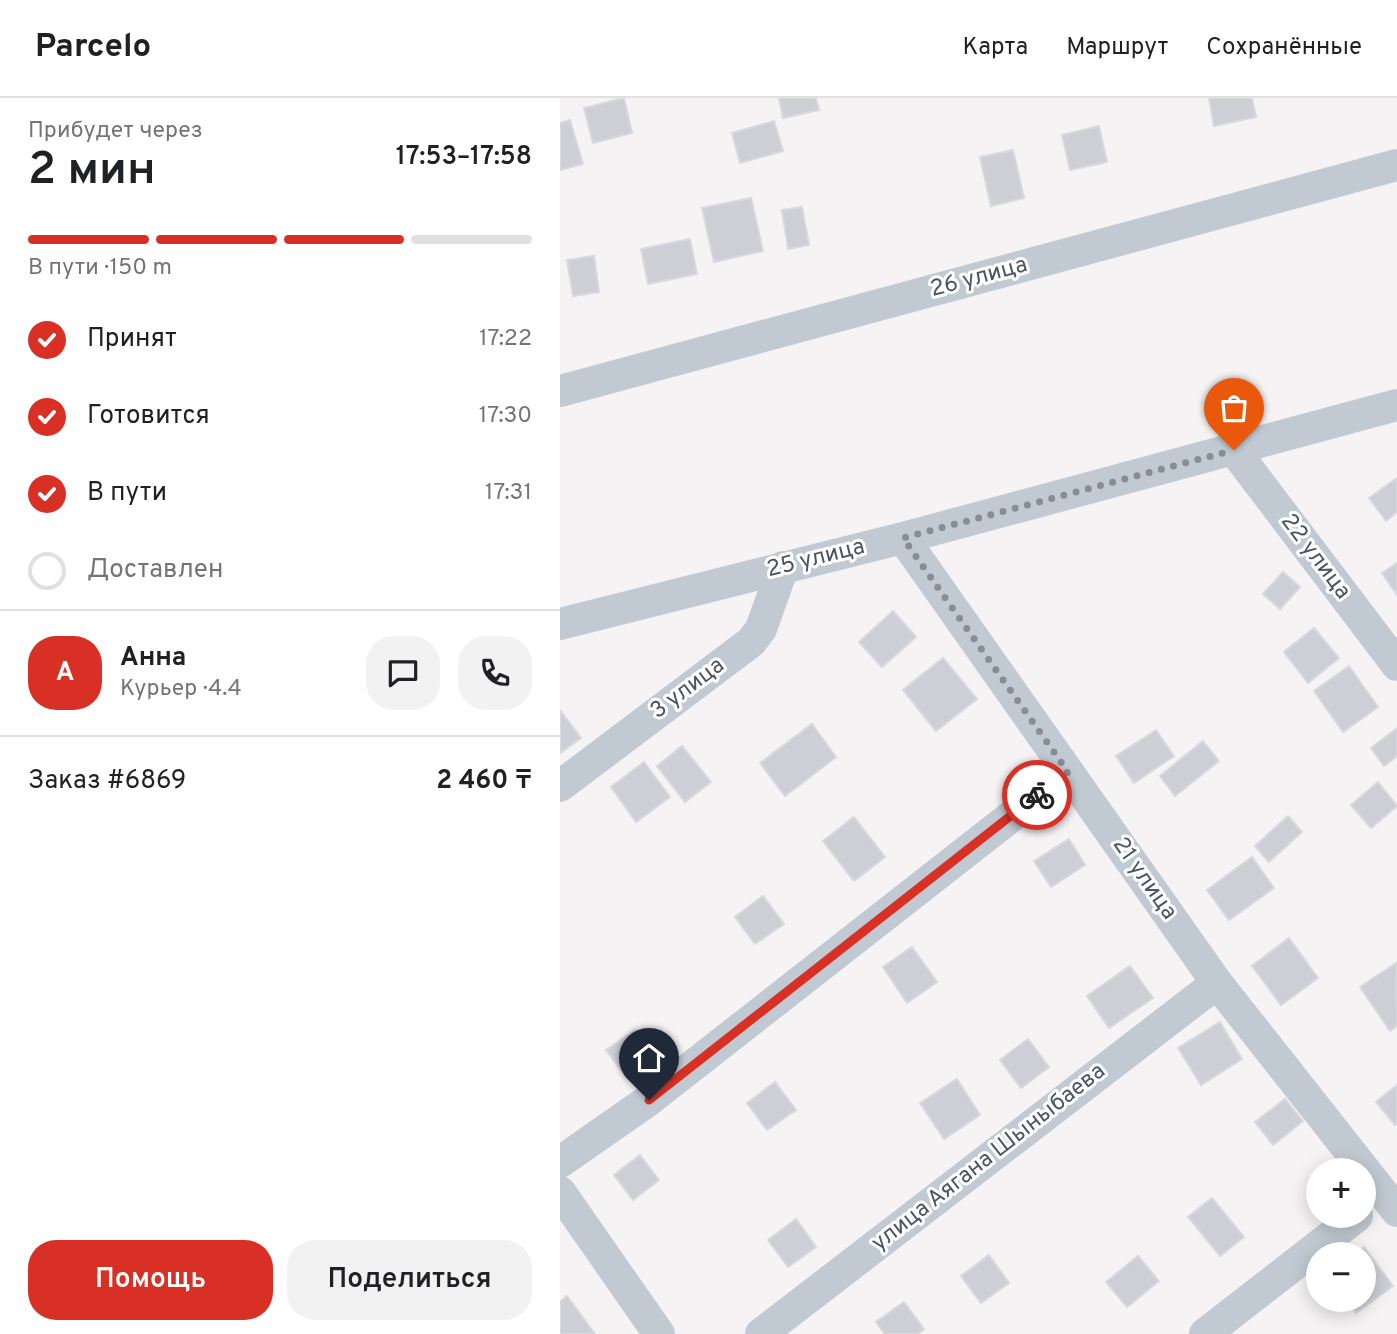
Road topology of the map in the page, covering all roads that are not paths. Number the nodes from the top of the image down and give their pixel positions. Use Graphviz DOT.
graph roads {
  1 [pos="1397,164"];
  2 [pos="560,391"];
  3 [pos="1397,405"];
  4 [pos="1234,450"];
  5 [pos="903,538"];
  6 [pos="783,567"];
  7 [pos="560,624"];
  8 [pos="1397,665"];
  9 [pos="1068,772"];
  10 [pos="560,786"];
  11 [pos="1217,983"];
  12 [pos="560,1163"];
  13 [pos="560,1192"];
  14 [pos="1385,1200"];
  15 [pos="1342,1228"];
  16 [pos="659,1334"];
  17 [pos="761,1334"];
  18 [pos="1205,1334"];
  1 -- 2 [label="street, 26 улица"];
  3 -- 4 [label="street, 25 улица"];
  4 -- 5 [label="street, 25 улица"];
  4 -- 8 [label="street, 22 улица"];
  5 -- 6 [label="street, 25 улица"];
  5 -- 9 [label="street, 21 улица"];
  6 -- 7 [label="street, 25 улица"];
  6 -- 10 [label="street, 3 улица"];
  9 -- 11 [label="street, 21 улица"];
  9 -- 12 [label="street"];
  11 -- 14 [label="street, 21 улица"];
  11 -- 17 [label="street, улица Аягана Шыныбаева"];
  13 -- 16 [label="street"];
  15 -- 18 [label="street"];
}
